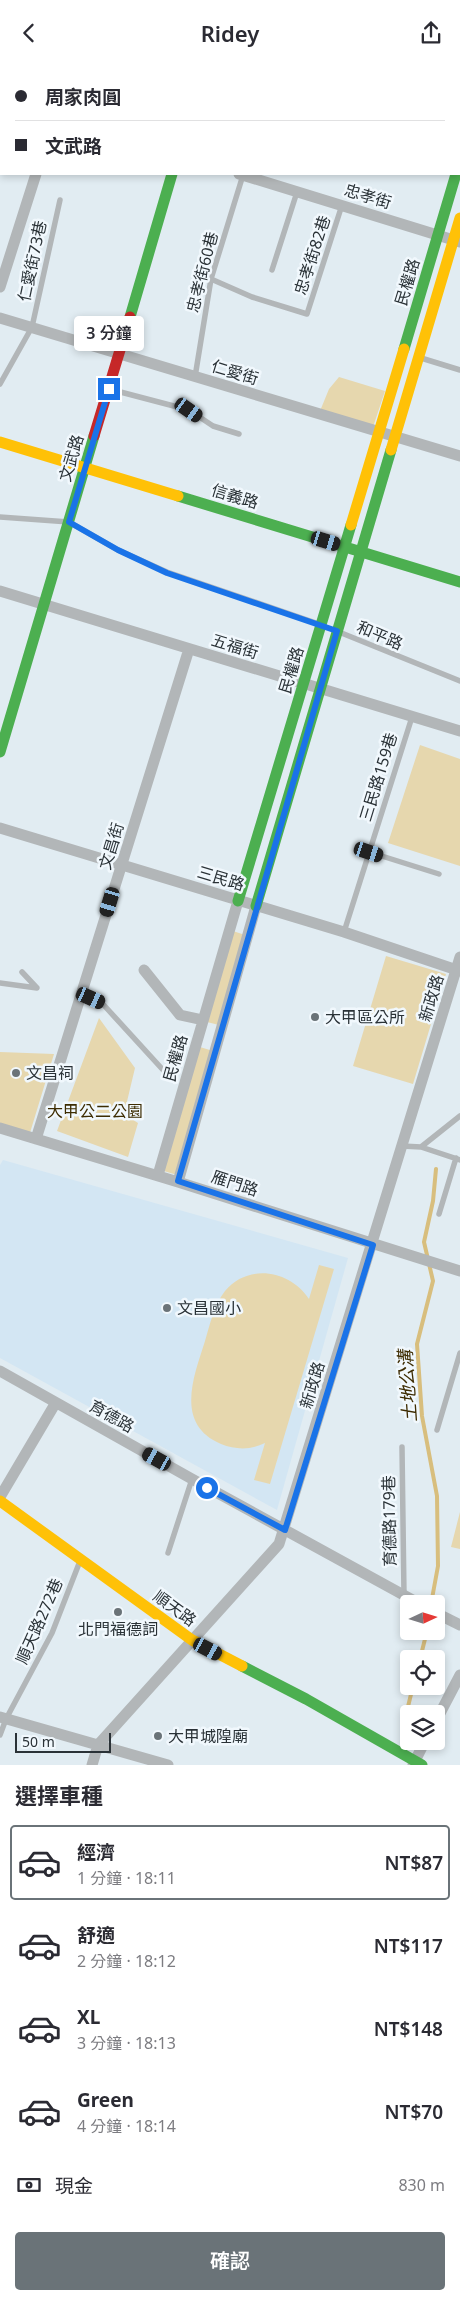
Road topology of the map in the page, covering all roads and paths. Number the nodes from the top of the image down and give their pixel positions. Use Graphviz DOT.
graph roads {
  1 [pos="36,175"];
  2 [pos="172,175"];
  3 [pos="241,175"];
  4 [pos="456,175"];
  5 [pos="297,192"];
  6 [pos="60,200"];
  7 [pos="342,205"];
  8 [pos="460,218"];
  9 [pos="438,235"];
  10 [pos="457,241"];
  11 [pos="272,270"];
  12 [pos="211,279"];
  13 [pos="0,287"];
  14 [pos="0,318"];
  15 [pos="32,327"];
  16 [pos="119,354"];
  17 [pos="418,357"];
  18 [pos="460,370"];
  19 [pos="195,377"];
  20 [pos="0,384"];
  21 [pos="109,389"];
  22 [pos="379,432"];
  23 [pos="239,434"];
  24 [pos="395,437"];
  25 [pos="0,442"];
  26 [pos="460,456"];
  27 [pos="86,469"];
  28 [pos="0,517"];
  29 [pos="69,522"];
  30 [pos="344,547"];
  31 [pos="361,552"];
  32 [pos="460,581"];
  33 [pos="0,591"];
  34 [pos="42,604"];
  35 [pos="321,625"];
  36 [pos="337,631"];
  37 [pos="189,649"];
  38 [pos="460,681"];
  39 [pos="303,684"];
  40 [pos="320,689"];
  41 [pos="412,717"];
  42 [pos="460,731"];
  43 [pos="0,752"];
  44 [pos="0,827"];
  45 [pos="369,852"];
  46 [pos="122,865"];
  47 [pos="439,875"];
  48 [pos="238,901"];
  49 [pos="256,906"];
  50 [pos="344,932"];
  51 [pos="460,957"];
  52 [pos="144,970"];
  53 [pos="458,970"];
  54 [pos="22,972"];
  55 [pos="0,983"];
  56 [pos="82,994"];
  57 [pos="200,1029"];
  58 [pos="218,1039"];
  59 [pos="164,1071"];
  60 [pos="460,1116"];
  61 [pos="0,1128"];
  62 [pos="36,1139"];
  63 [pos="402,1146"];
  64 [pos="421,1147"];
  65 [pos="458,1159"];
  66 [pos="158,1175"];
  67 [pos="178,1181"];
  68 [pos="439,1214"];
  69 [pos="373,1245"];
  70 [pos="460,1271"];
  71 [pos="460,1353"];
  72 [pos="0,1371"];
  73 [pos="56,1404"];
  74 [pos="436,1430"];
  75 [pos="402,1447"];
  76 [pos="192,1479"];
  77 [pos="0,1497"];
  78 [pos="0,1501"];
  79 [pos="285,1530"];
  80 [pos="168,1553"];
  81 [pos="81,1559"];
  82 [pos="404,1595"];
  83 [pos="445,1618"];
  84 [pos="460,1625"];
  85 [pos="192,1641"];
  86 [pos="460,1675"];
  87 [pos="444,1705"];
  88 [pos="3,1718"];
  89 [pos="0,1735"];
  90 [pos="98,1745"];
  91 [pos="422,1750"];
  92 [pos="417,1764"];
  93 [pos="92,1765"];
  94 [pos="168,1765"];
  1 -- 13 [label="street"];
  2 -- 16 [label="street, 文武路"];
  3 -- 5 [label="street, 忠孝街"];
  3 -- 12 [label="lane, 忠孝街60巷"];
  4 -- 9 [label="street, 民權路"];
  5 -- 7 [label="street, 忠孝街"];
  5 -- 11 [label="lane"];
  6 -- 15 [label="lane, 仁愛街73巷"];
  7 -- 9 [label="street, 忠孝街"];
  7 -- 12 [label="lane, 忠孝街82巷"];
  8 -- 10 [label="street, 民權路"];
  9 -- 10 [label="street, 忠孝街"];
  9 -- 22 [label="street, 民權路"];
  10 -- 17 [label="street, 民權路"];
  12 -- 19 [label="lane, 忠孝街60巷"];
  14 -- 15 [label="street, 仁愛街"];
  15 -- 16 [label="street, 仁愛街"];
  15 -- 20 [label="lane, 仁愛街73巷"];
  16 -- 19 [label="street, 仁愛街"];
  16 -- 21 [label="street, 文武路"];
  17 -- 18 [label="lane"];
  17 -- 24 [label="street, 民權路"];
  19 -- 22 [label="street, 仁愛街"];
  21 -- 23 [label="lane"];
  21 -- 27 [label="street, 文武路"];
  22 -- 24 [label="street, 仁愛街"];
  22 -- 30 [label="street, 民權路"];
  24 -- 26 [label="street, 仁愛街"];
  24 -- 31 [label="street, 民權路"];
  25 -- 27 [label="street, 信義路"];
  27 -- 29 [label="street, 文武路"];
  27 -- 30 [label="street, 信義路"];
  28 -- 29 [label="lane"];
  29 -- 34 [label="street, 文武路"];
  29 -- 35 [label="lane, 和平路"];
  30 -- 31 [label="street, 信義路"];
  30 -- 35 [label="street, 民權路"];
  31 -- 32 [label="street, 信義路"];
  31 -- 36 [label="street, 民權路"];
  33 -- 34 [label="street, 五福街"];
  34 -- 37 [label="street, 五福街"];
  34 -- 43 [label="street, 文武路"];
  35 -- 36 [label="lane, 和平路"];
  35 -- 39 [label="street, 民權路"];
  36 -- 38 [label="lane, 和平路"];
  36 -- 40 [label="street, 民權路"];
  37 -- 39 [label="street, 五福街"];
  37 -- 46 [label="street, 文昌街"];
  39 -- 40 [label="street, 五福街"];
  39 -- 48 [label="street, 民權路"];
  40 -- 41 [label="street, 五福街"];
  40 -- 49 [label="street, 民權路"];
  41 -- 42 [label="street, 五福街"];
  41 -- 45 [label="lane, 三民路159巷"];
  44 -- 46 [label="street, 三民路"];
  45 -- 47 [label="lane"];
  45 -- 50 [label="lane, 三民路159巷"];
  46 -- 48 [label="street, 三民路"];
  46 -- 56 [label="street, 文昌街"];
  48 -- 49 [label="street, 三民路"];
  48 -- 57 [label="street, 民權路"];
  49 -- 50 [label="street, 三民路"];
  49 -- 58 [label="street, 民權路"];
  50 -- 53 [label="street, 三民路"];
  51 -- 53 [label="street, 新政路"];
  52 -- 57 [label="street"];
  53 -- 63 [label="street, 新政路"];
  54 -- 55 [label="lane"];
  56 -- 59 [label="lane"];
  56 -- 62 [label="street, 文昌街"];
  57 -- 58 [label="street"];
  57 -- 66 [label="street, 民權路"];
  58 -- 67 [label="street, 民權路"];
  60 -- 64 [label="lane"];
  61 -- 62 [label="street, 雁門路"];
  62 -- 66 [label="street, 雁門路"];
  63 -- 64 [label="lane"];
  63 -- 69 [label="street, 新政路"];
  64 -- 65 [label="lane"];
  65 -- 68 [label="lane"];
  66 -- 67 [label="street, 雁門路"];
  67 -- 69 [label="street, 雁門路"];
  69 -- 70 [label="street, 雁門路"];
  69 -- 79 [label="street, 新政路"];
  71 -- 74 [label="lane"];
  72 -- 73 [label="street, 育德路"];
  73 -- 76 [label="street, 育德路"];
  73 -- 77 [label="street"];
  75 -- 82 [label="lane, 育德路179巷"];
  76 -- 79 [label="street, 育德路"];
  76 -- 80 [label="lane"];
  78 -- 81 [label="street, 順天路"];
  79 -- 82 [label="street, 育德路"];
  79 -- 85 [label="street, 新政路"];
  81 -- 85 [label="street, 順天路"];
  81 -- 88 [label="lane, 順天路272巷"];
  83 -- 84 [label="street"];
  85 -- 90 [label="street, 新政路"];
  85 -- 92 [label="street, 順天路"];
  86 -- 87 [label="street"];
  88 -- 89 [label="lane, 順天路272巷"];
  88 -- 90 [label="street"];
  90 -- 93 [label="street, 新政路"];
  90 -- 94 [label="street"];
  91 -- 92 [label="street"];
}
